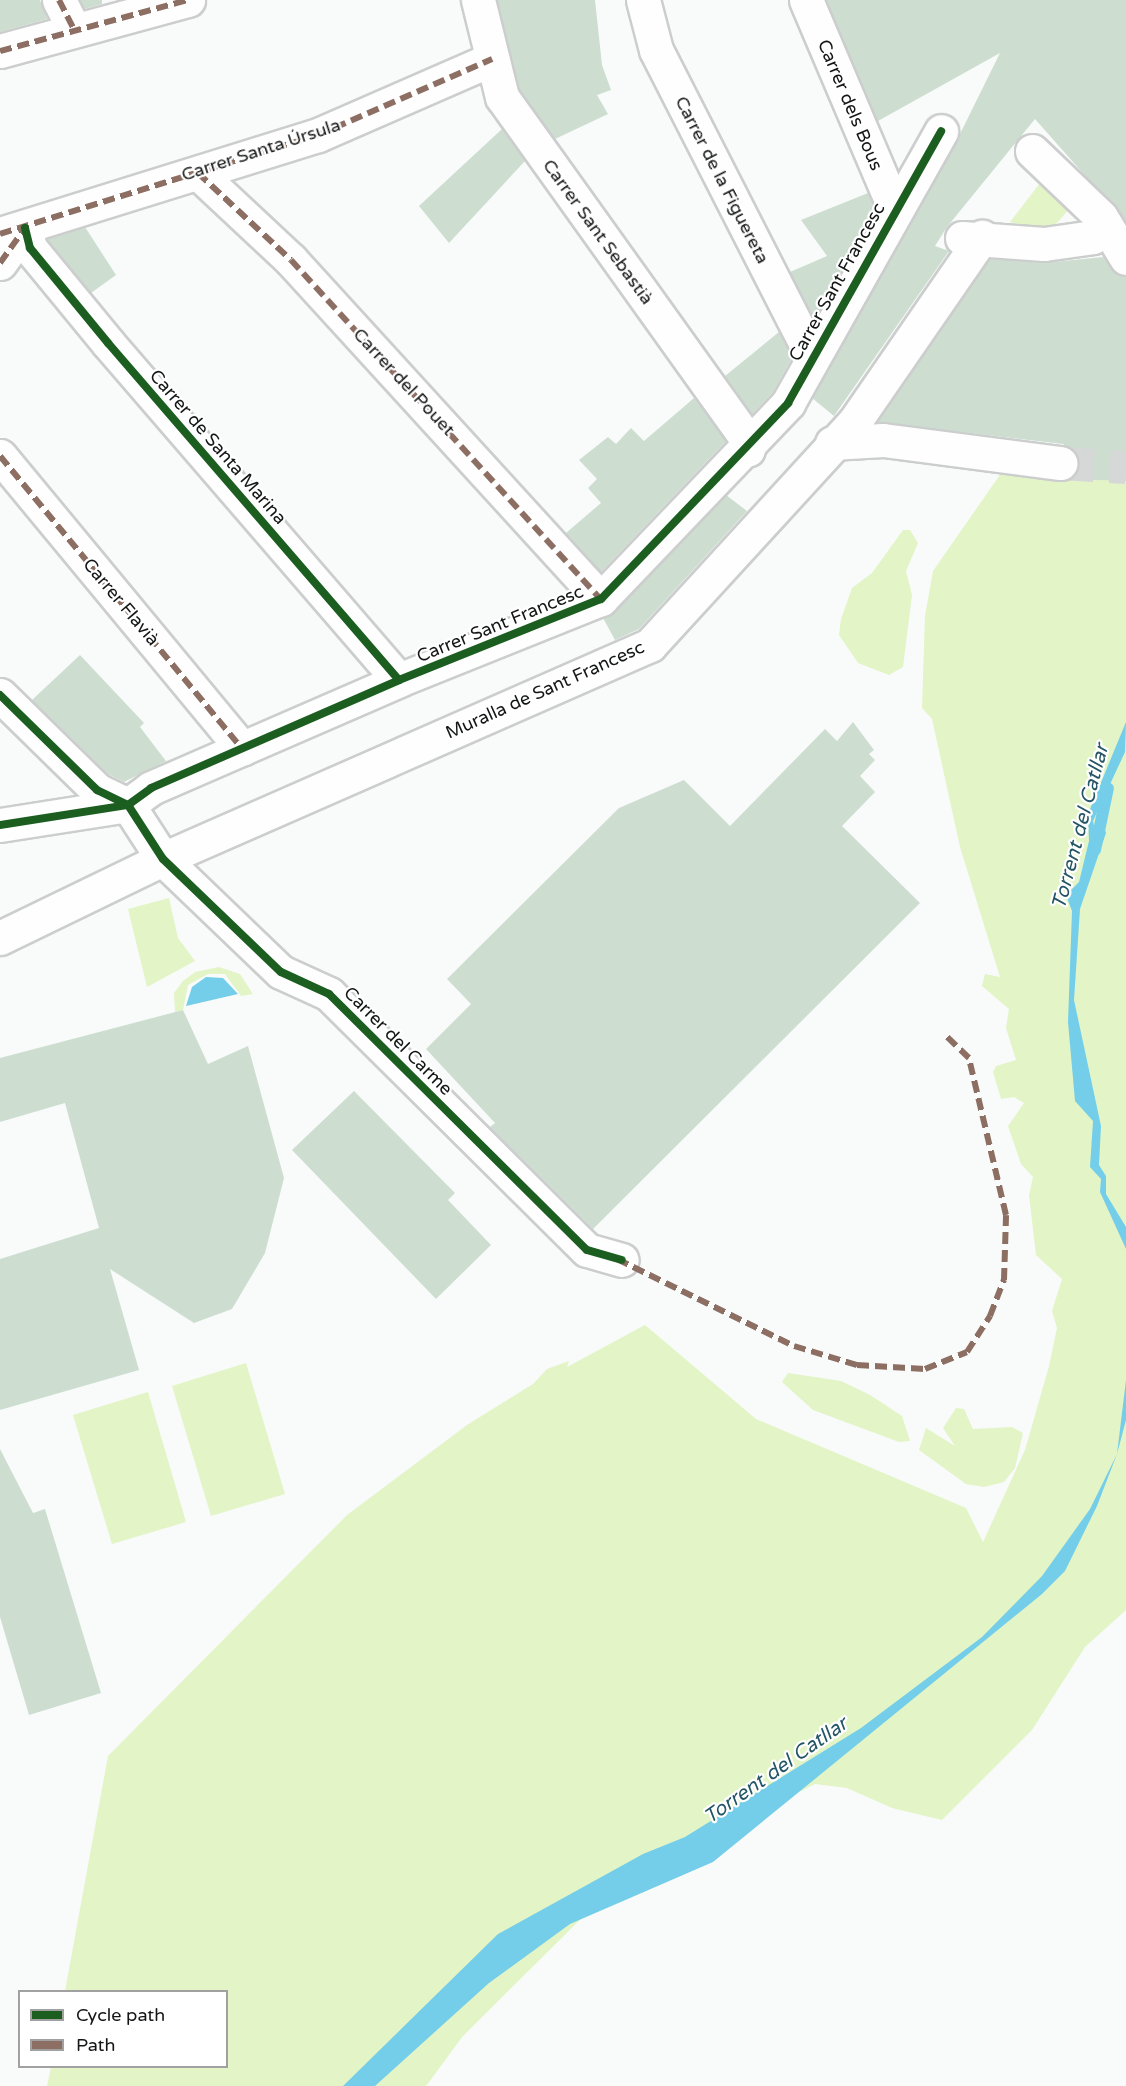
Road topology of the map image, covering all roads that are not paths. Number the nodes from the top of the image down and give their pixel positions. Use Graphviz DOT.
graph roads {
  1 [pos="59,0"];
  2 [pos="188,0"];
  3 [pos="478,0"];
  4 [pos="643,0"];
  5 [pos="806,0"];
  6 [pos="74,30"];
  7 [pos="0,51"];
  8 [pos="492,59"];
  9 [pos="941,130"];
  10 [pos="1032,151"];
  11 [pos="198,173"];
  12 [pos="895,210"];
  13 [pos="1105,223"];
  14 [pos="12,231"];
  15 [pos="1126,258"];
  16 [pos="0,263"];
  17 [pos="812,356"];
  18 [pos="832,443"];
  19 [pos="748,450"];
  20 [pos="0,456"];
  21 [pos="1061,463"];
  22 [pos="601,599"];
  23 [pos="399,680"];
  24 [pos="0,695"];
  25 [pos="242,748"];
  26 [pos="128,805"];
  27 [pos="0,825"];
  28 [pos="163,859"];
  29 [pos="0,939"];
  30 [pos="622,1260"];
  1 -- 6 [label="street"];
  2 -- 6 [label="street"];
  3 -- 8 [label="street, Carrer Sant Sebastià"];
  4 -- 17 [label="street, Carrer de la Figuereta"];
  5 -- 12 [label="street, Carrer dels Bous"];
  6 -- 7 [label="street"];
  8 -- 11 [label="street, Carrer Santa Úrsula"];
  8 -- 19 [label="street, Carrer Sant Sebastià"];
  9 -- 12 [label="street, Carrer Sant Francesc"];
  10 -- 13 [label="street"];
  11 -- 14 [label="street, Carrer Santa Úrsula"];
  11 -- 22 [label="street, Carrer del Pouet"];
  12 -- 17 [label="street, Carrer Sant Francesc"];
  13 -- 15 [label="street"];
  13 -- 18 [label="street, Muralla de Sant Francesc"];
  14 -- 16 [label="street"];
  14 -- 23 [label="street, Carrer de Santa Marina"];
  17 -- 19 [label="street, Carrer Sant Francesc"];
  18 -- 21 [label="street"];
  18 -- 28 [label="street, Muralla de Sant Francesc"];
  19 -- 22 [label="street, Carrer Sant Francesc"];
  20 -- 25 [label="street, Carrer Flavià"];
  22 -- 23 [label="street, Carrer Sant Francesc"];
  23 -- 25 [label="street, Carrer Sant Francesc"];
  24 -- 26 [label="street"];
  25 -- 26 [label="street, Carrer Sant Francesc"];
  26 -- 27 [label="street, Carrer Sant Francesc"];
  26 -- 28 [label="street, Carrer del Carme"];
  28 -- 29 [label="street, Muralla de Sant Francesc"];
  28 -- 30 [label="street, Carrer del Carme"];
}
